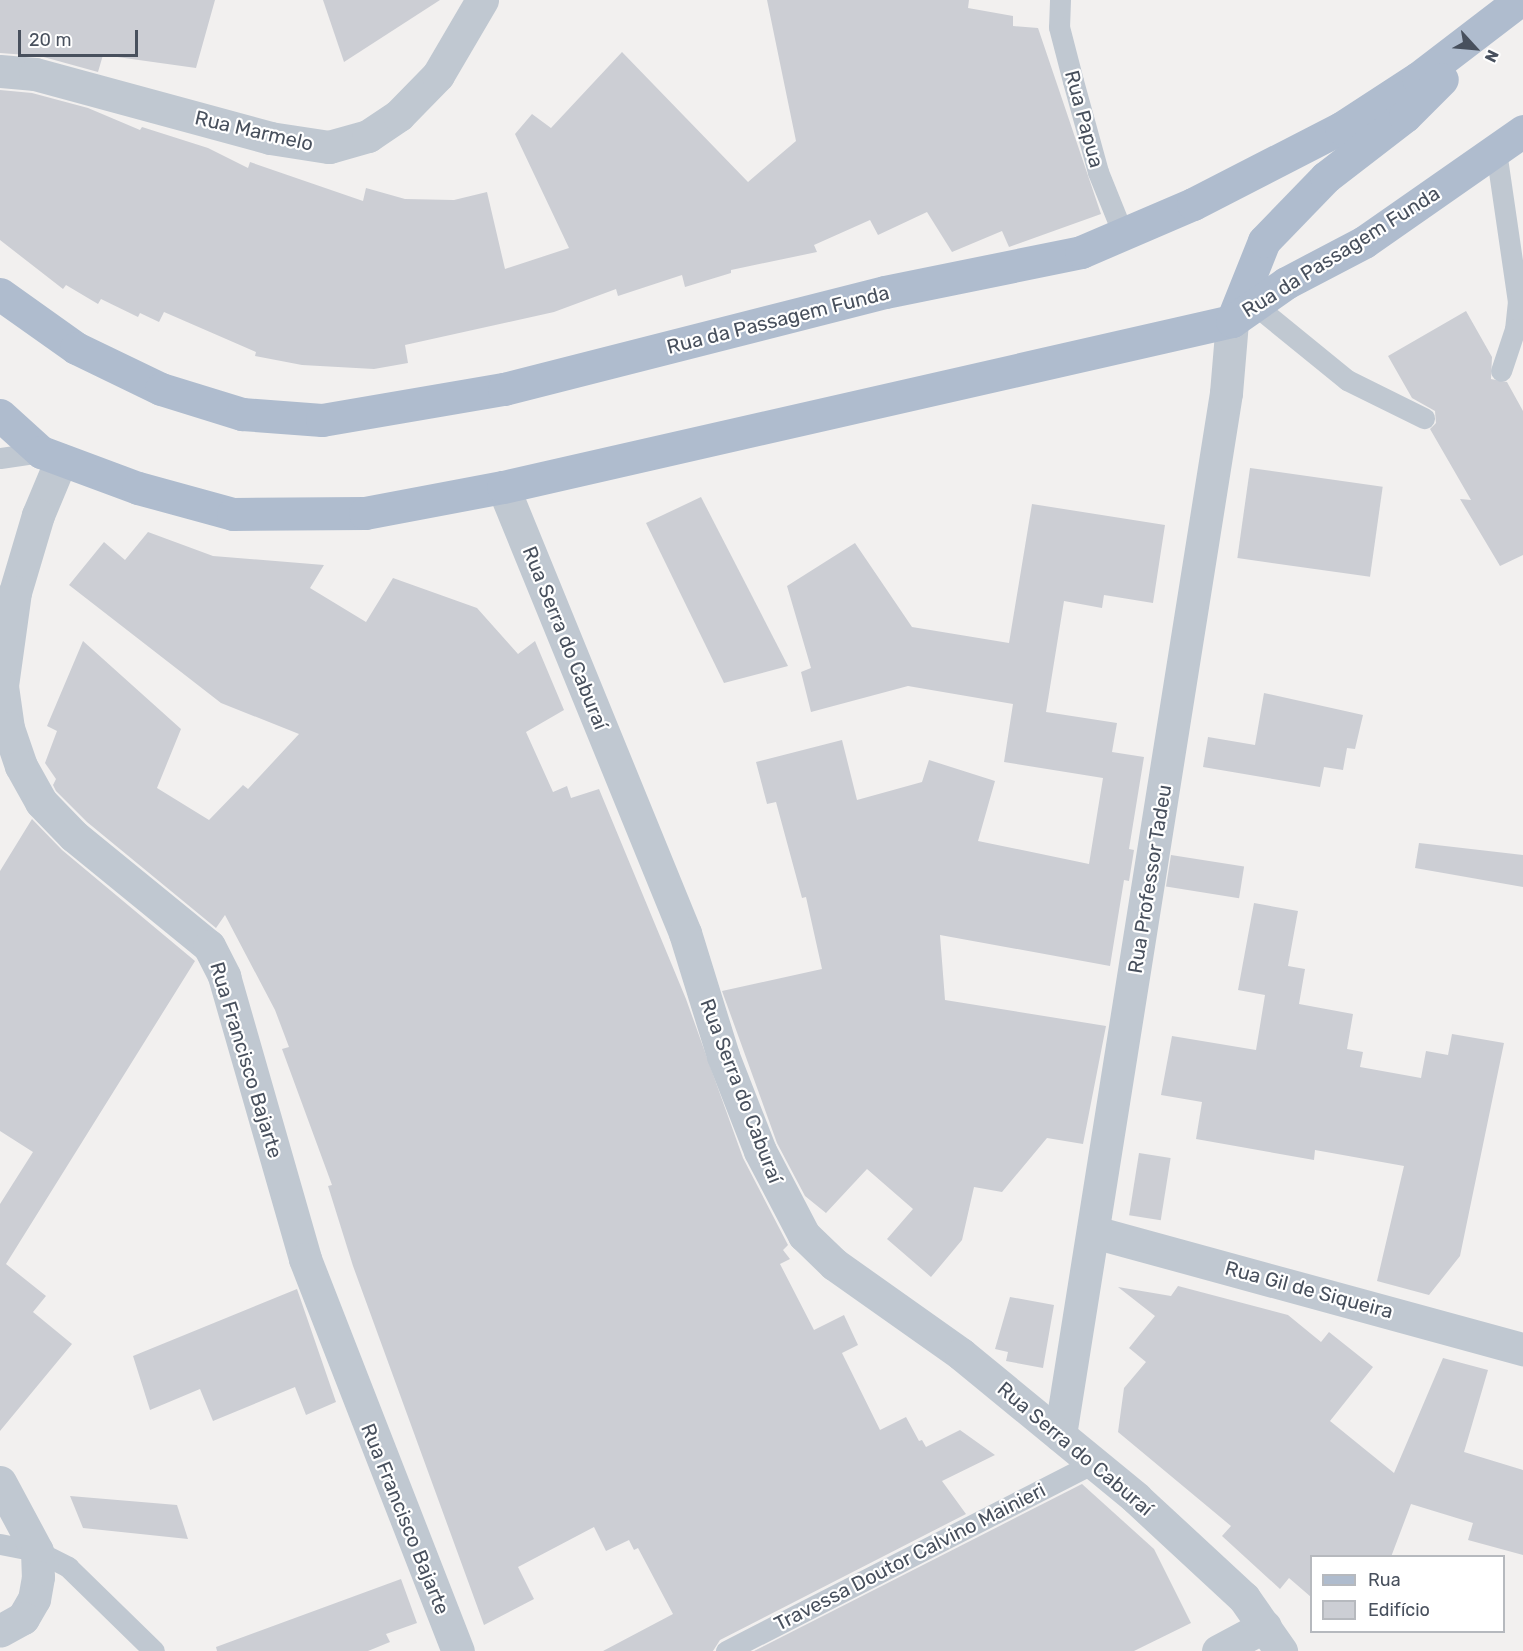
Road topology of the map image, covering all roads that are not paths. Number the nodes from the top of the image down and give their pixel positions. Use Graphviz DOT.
graph roads {
  1 [pos="482,0"];
  2 [pos="1060,0"];
  3 [pos="1520,0"];
  4 [pos="1475,34"];
  5 [pos="0,71"];
  6 [pos="1523,131"];
  7 [pos="1496,152"];
  8 [pos="1123,234"];
  9 [pos="0,294"];
  10 [pos="1243,313"];
  11 [pos="1501,372"];
  12 [pos="0,415"];
  13 [pos="1424,418"];
  14 [pos="51,456"];
  15 [pos="0,458"];
  16 [pos="503,487"];
  17 [pos="1094,1232"];
  18 [pos="1523,1349"];
  19 [pos="1060,1436"];
  20 [pos="1094,1463"];
  21 [pos="0,1482"];
  22 [pos="0,1544"];
  23 [pos="37,1551"];
  24 [pos="0,1631"];
  25 [pos="1274,1639"];
  26 [pos="154,1651"];
  27 [pos="458,1651"];
  28 [pos="726,1651"];
  29 [pos="1218,1651"];
  1 -- 5 [label="street, Rua Marmelo"];
  2 -- 8 [label="lane, Rua Papua"];
  3 -- 4 [label="main road, Rua da Passagem Funda"];
  4 -- 8 [label="main road, Rua da Passagem Funda"];
  4 -- 10 [label="main road"];
  6 -- 7 [label="main road, Rua da Passagem Funda"];
  7 -- 10 [label="main road, Rua da Passagem Funda"];
  7 -- 11 [label="lane"];
  8 -- 9 [label="main road, Rua da Passagem Funda"];
  10 -- 13 [label="lane"];
  10 -- 16 [label="main road, Rua da Passagem Funda"];
  10 -- 17 [label="street, Rua Professor Tadeu"];
  12 -- 14 [label="main road, Rua da Passagem Funda"];
  14 -- 15 [label="lane"];
  14 -- 16 [label="main road, Rua da Passagem Funda"];
  14 -- 27 [label="street, Rua Francisco Bajarte"];
  16 -- 19 [label="street, Rua Serra do Caburaí"];
  17 -- 18 [label="street, Rua Gil de Siqueira"];
  17 -- 19 [label="street, Rua Professor Tadeu"];
  19 -- 20 [label="street, Rua Serra do Caburaí"];
  20 -- 25 [label="street, Rua Serra do Caburaí"];
  20 -- 28 [label="lane, Travessa Doutor Calvino Mainieri"];
  21 -- 23 [label="street"];
  22 -- 23 [label="lane"];
  23 -- 24 [label="street"];
  23 -- 26 [label="lane"];
  25 -- 29 [label="street"];
}
